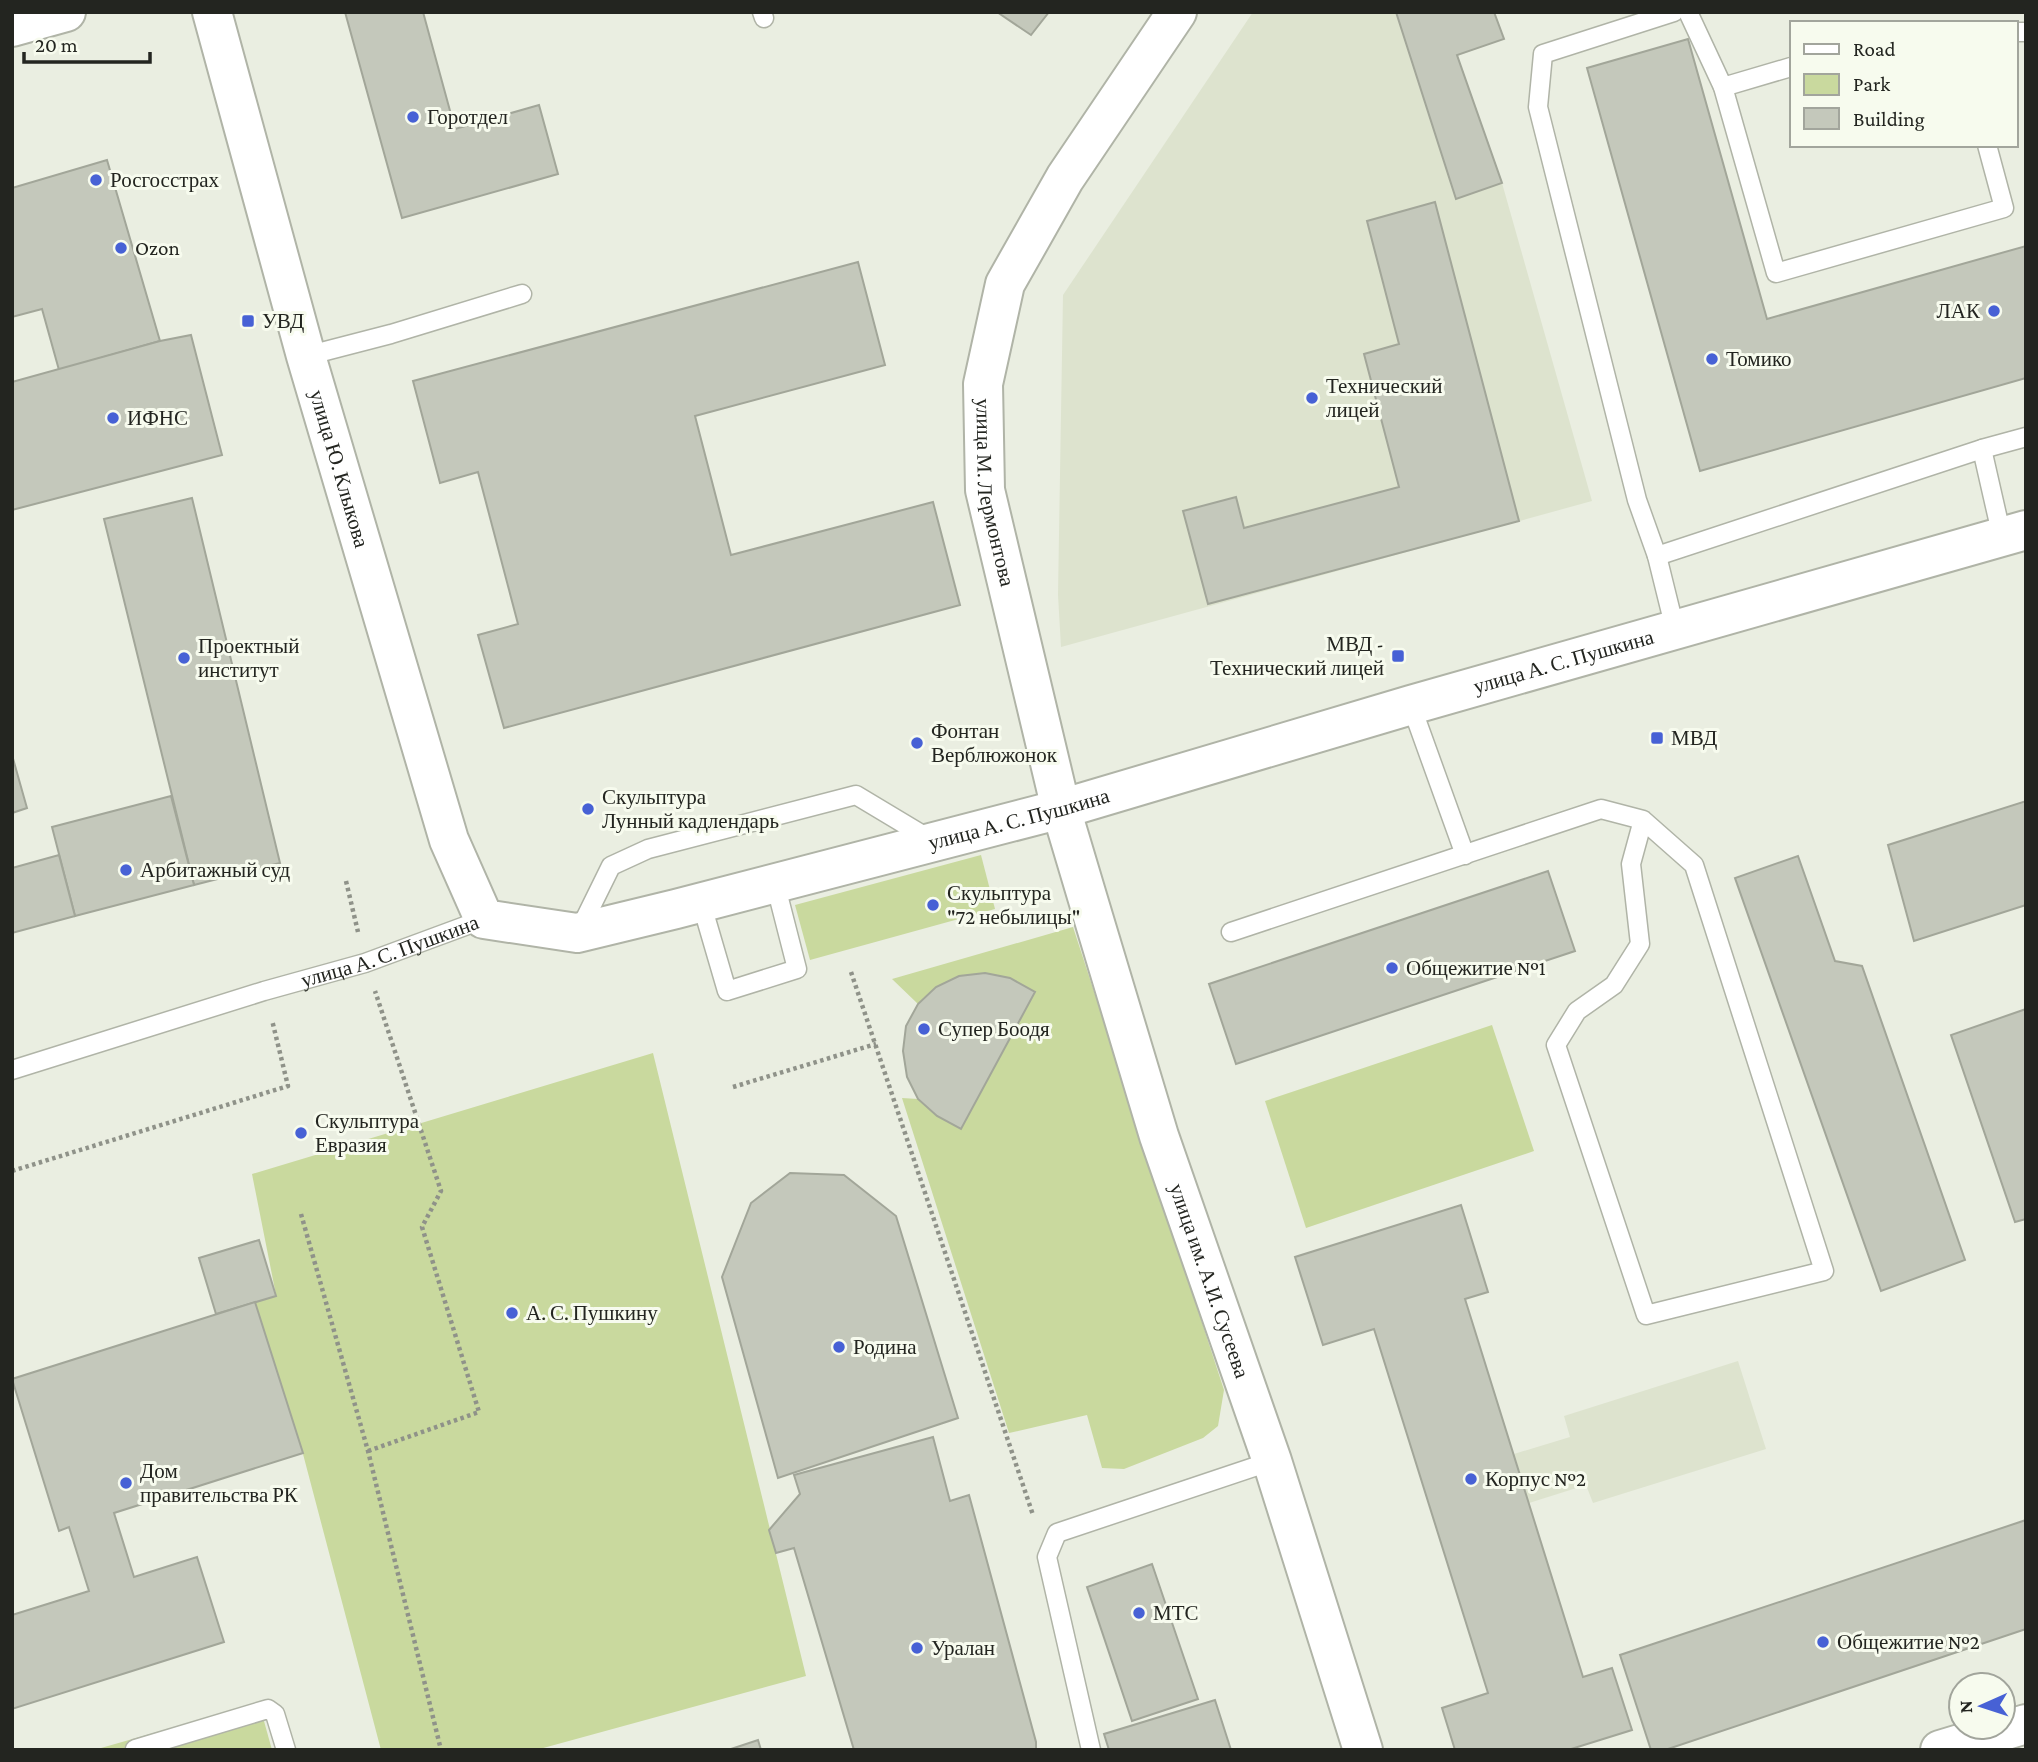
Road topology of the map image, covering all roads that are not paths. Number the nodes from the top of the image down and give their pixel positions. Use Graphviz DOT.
graph roads {
  1 [pos="66,12"];
  2 [pos="212,12"];
  3 [pos="1177,12"];
  4 [pos="1674,12"];
  5 [pos="1688,12"];
  6 [pos="12,27"];
  7 [pos="1790,67"];
  8 [pos="1723,87"];
  9 [pos="1988,147"];
  10 [pos="522,294"];
  11 [pos="306,356"];
  12 [pos="2026,437"];
  13 [pos="1982,449"];
  14 [pos="2014,533"];
  15 [pos="1657,556"];
  16 [pos="1675,629"];
  17 [pos="1411,705"];
  18 [pos="1061,809"];
  19 [pos="1643,820"];
  20 [pos="934,842"];
  21 [pos="1465,855"];
  22 [pos="775,883"];
  23 [pos="701,902"];
  24 [pos="484,919"];
  25 [pos="1231,932"];
  26 [pos="578,933"];
  27 [pos="12,1070"];
  28 [pos="1272,1461"];
  29 [pos="2026,1724"];
  30 [pos="192,1742"];
  31 [pos="135,1749"];
  32 [pos="286,1750"];
  33 [pos="1091,1750"];
  34 [pos="1363,1750"];
  35 [pos="1940,1750"];
  1 -- 6 [label="main road"];
  2 -- 11 [label="main road, улица Ю. Клыкова"];
  3 -- 18 [label="main road, улица М. Лермонтова"];
  4 -- 15 [label="lane"];
  5 -- 8 [label="lane"];
  7 -- 8 [label="lane"];
  8 -- 9 [label="lane"];
  10 -- 11 [label="lane"];
  11 -- 24 [label="main road, улица Ю. Клыкова"];
  12 -- 13 [label="lane"];
  13 -- 14 [label="lane"];
  13 -- 15 [label="lane"];
  14 -- 16 [label="main road, улица А. С. Пушкина"];
  15 -- 16 [label="lane"];
  16 -- 17 [label="main road, улица А. С. Пушкина"];
  17 -- 18 [label="main road, улица А. С. Пушкина"];
  17 -- 21 [label="lane"];
  18 -- 20 [label="main road, улица А. С. Пушкина"];
  18 -- 28 [label="main road, улица им. А.И. Сусеева"];
  19 -- 19 [label="lane"];
  19 -- 21 [label="lane"];
  20 -- 22 [label="main road, улица А. С. Пушкина"];
  20 -- 26 [label="lane"];
  21 -- 25 [label="lane"];
  22 -- 23 [label="main road, улица А. С. Пушкина"];
  22 -- 23 [label="lane"];
  23 -- 26 [label="main road, улица А. С. Пушкина"];
  24 -- 26 [label="main road, улица А. С. Пушкина"];
  24 -- 27 [label="lane, улица А. С. Пушкина"];
  28 -- 33 [label="lane"];
  28 -- 34 [label="main road, улица им. А.И. Сусеева"];
  29 -- 35 [label="main road"];
  30 -- 31 [label="lane"];
  30 -- 32 [label="lane"];
}
